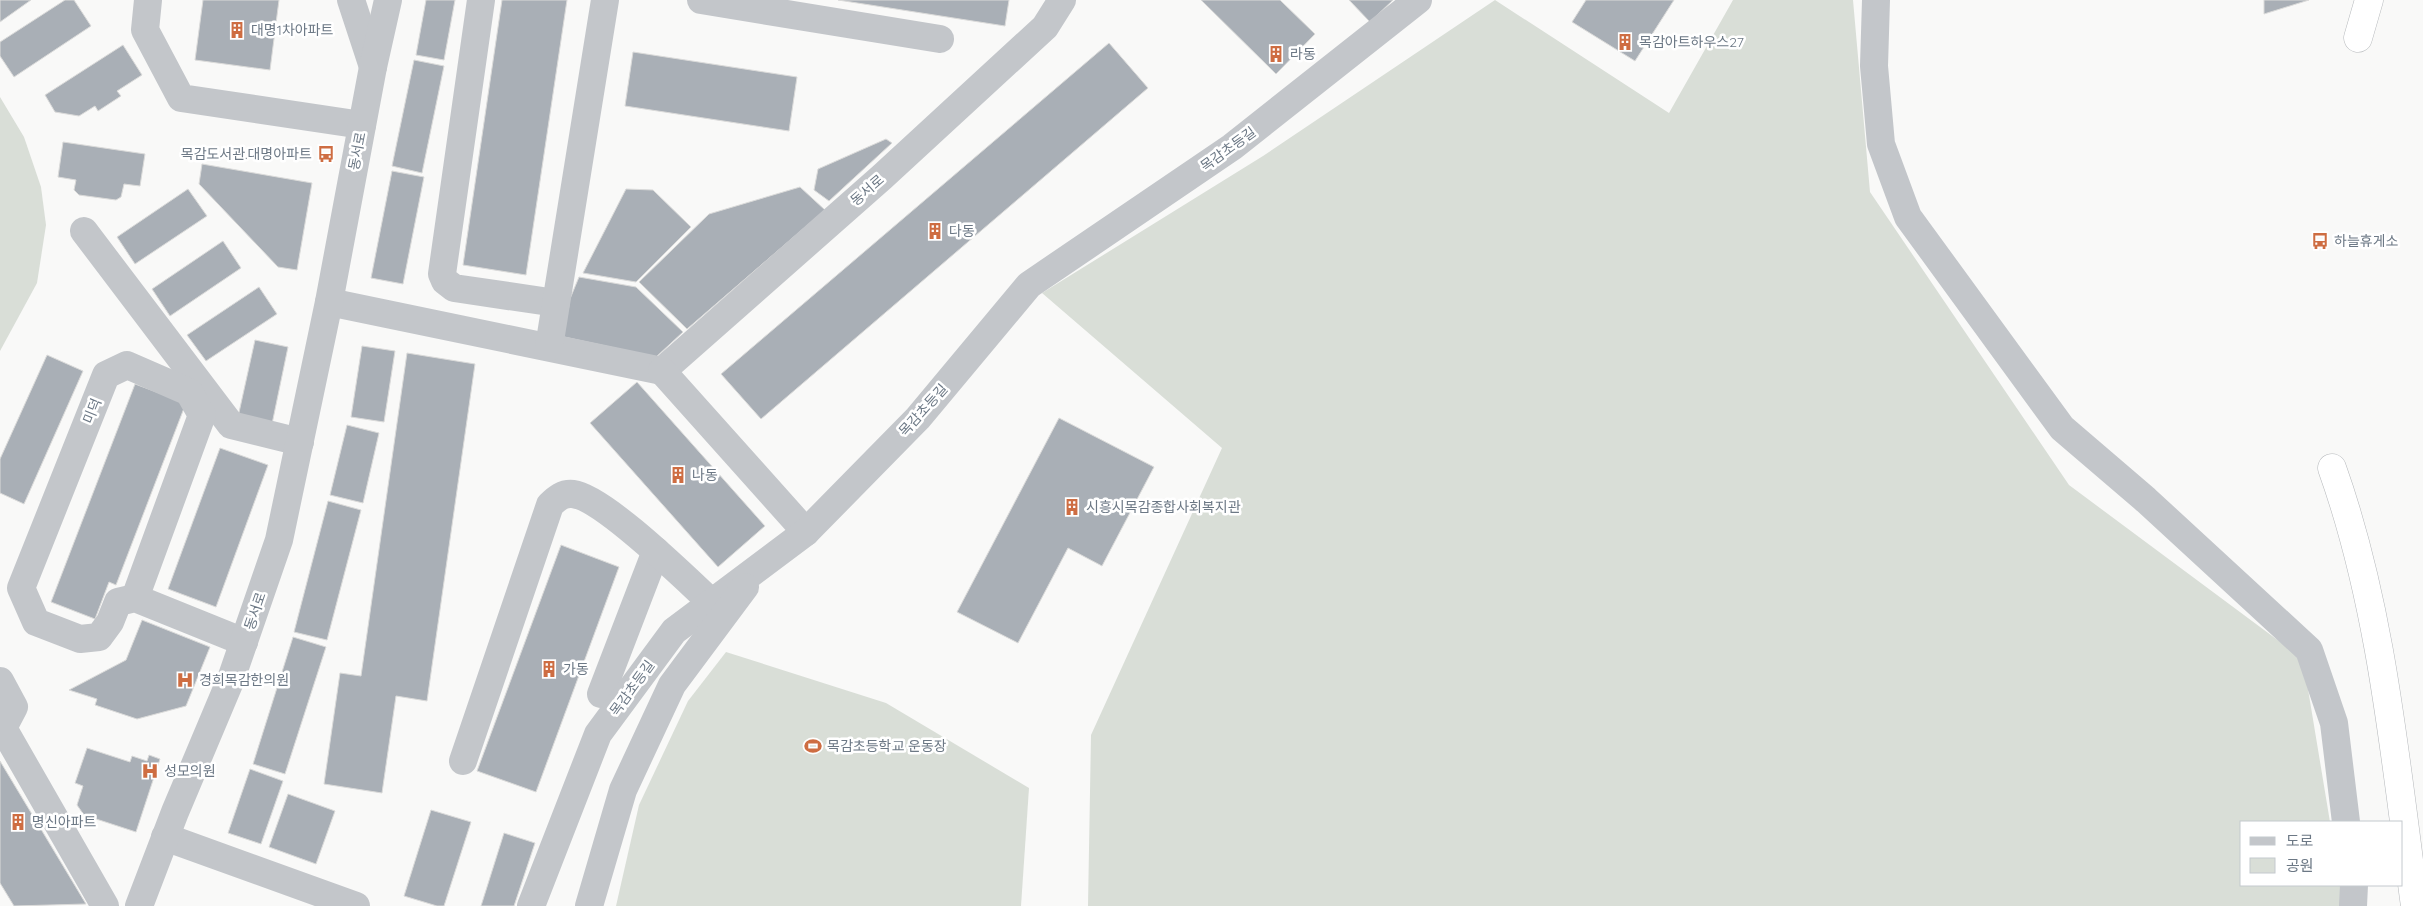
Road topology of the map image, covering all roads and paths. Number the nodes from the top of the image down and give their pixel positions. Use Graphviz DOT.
graph roads {
  1 [pos="148,0"];
  2 [pos="351,0"];
  3 [pos="388,0"];
  4 [pos="481,0"];
  5 [pos="605,0"];
  6 [pos="701,0"];
  7 [pos="1062,0"];
  8 [pos="1418,0"];
  9 [pos="1876,0"];
  10 [pos="2369,0"];
  11 [pos="2358,38"];
  12 [pos="940,39"];
  13 [pos="373,67"];
  14 [pos="362,125"];
  15 [pos="84,231"];
  16 [pos="329,302"];
  17 [pos="556,303"];
  18 [pos="549,347"];
  19 [pos="662,371"];
  20 [pos="300,442"];
  21 [pos="2332,468"];
  22 [pos="806,532"];
  23 [pos="656,551"];
  24 [pos="759,567"];
  25 [pos="135,598"];
  26 [pos="712,602"];
  27 [pos="244,642"];
  28 [pos="0,681"];
  29 [pos="601,694"];
  30 [pos="464,761"];
  31 [pos="2346,821"];
  32 [pos="166,837"];
  33 [pos="2354,886"];
  34 [pos="105,906"];
  35 [pos="139,906"];
  36 [pos="356,906"];
  37 [pos="531,906"];
  38 [pos="589,906"];
  39 [pos="2353,906"];
  40 [pos="2415,906"];
  1 -- 14 [label="street"];
  2 -- 13 [label="street"];
  3 -- 13 [label="street, 동서로"];
  4 -- 17 [label="street"];
  5 -- 17 [label="street"];
  6 -- 12 [label="street"];
  7 -- 19 [label="street, 동서로"];
  8 -- 22 [label="street, 목감초등길"];
  9 -- 31 [label="street"];
  10 -- 11 [label="highway"];
  13 -- 14 [label="street, 동서로"];
  14 -- 16 [label="street, 동서로"];
  15 -- 20 [label="street"];
  16 -- 18 [label="street"];
  16 -- 20 [label="street, 동서로"];
  17 -- 18 [label="street"];
  18 -- 19 [label="street"];
  19 -- 22 [label="street"];
  20 -- 27 [label="street, 동서로"];
  21 -- 40 [label="highway"];
  22 -- 24 [label="street, 목감초등길"];
  23 -- 26 [label="street"];
  23 -- 29 [label="street"];
  23 -- 30 [label="street"];
  24 -- 26 [label="street, 목감초등길"];
  24 -- 38 [label="street"];
  25 -- 25 [label="street, 미덕"];
  25 -- 27 [label="street"];
  26 -- 37 [label="street, 목감초등길"];
  27 -- 32 [label="street, 동서로"];
  28 -- 34 [label="street"];
  32 -- 35 [label="street, 동서로"];
  32 -- 36 [label="street"];
  33 -- 39 [label="street"];
}
